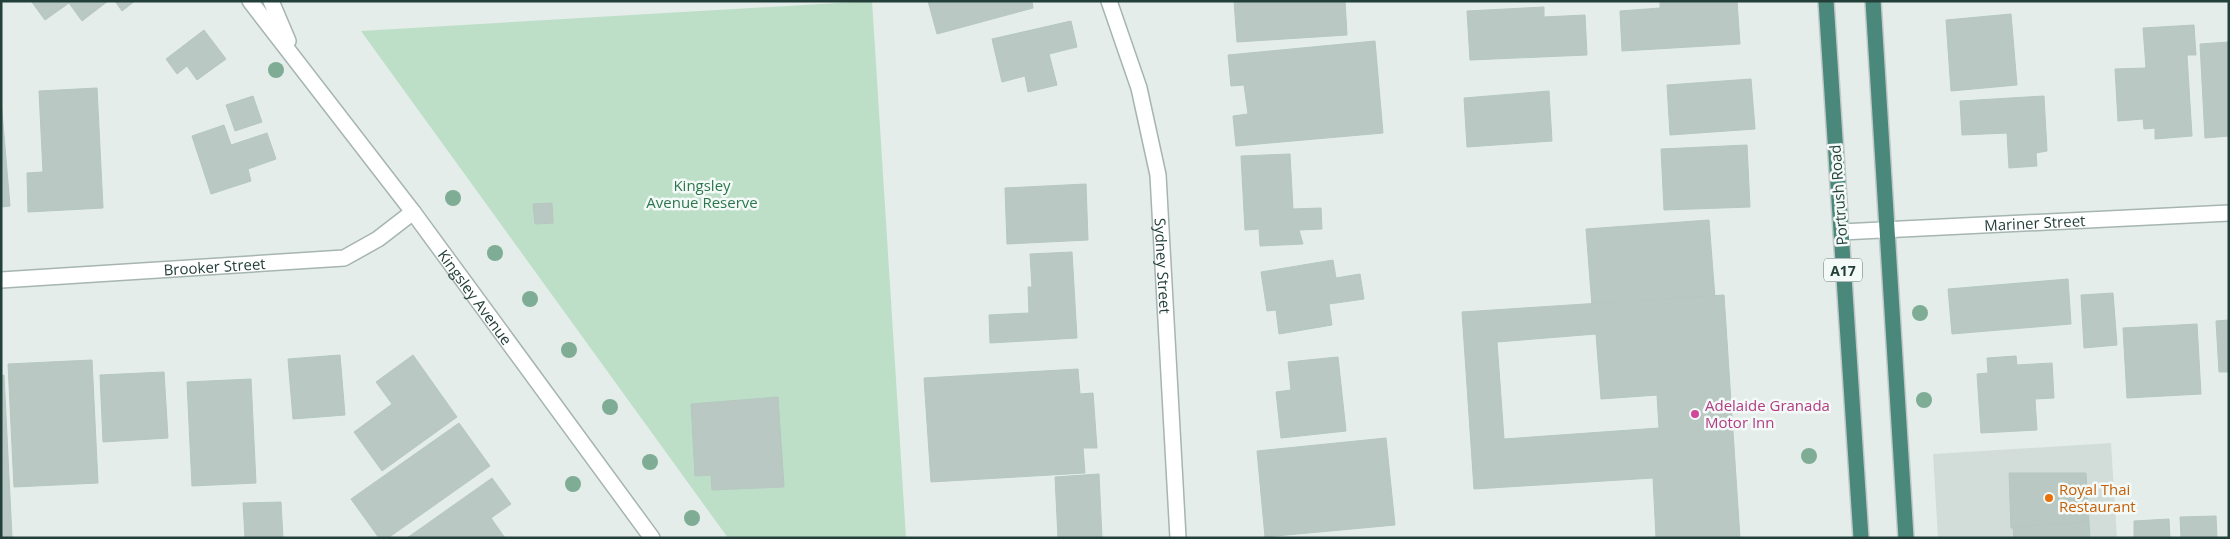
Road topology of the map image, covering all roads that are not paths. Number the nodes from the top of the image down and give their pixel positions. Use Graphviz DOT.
graph roads {
  1 [pos="250,1"];
  2 [pos="271,1"];
  3 [pos="1109,1"];
  4 [pos="1826,1"];
  5 [pos="1873,1"];
  6 [pos="296,59"];
  7 [pos="413,212"];
  8 [pos="2229,213"];
  9 [pos="1886,229"];
  10 [pos="1841,232"];
  11 [pos="1,280"];
  12 [pos="652,538"];
  13 [pos="1178,538"];
  14 [pos="1861,538"];
  15 [pos="1906,538"];
  1 -- 6 [label="street, Kingsley Avenue"];
  2 -- 6 [label="street, Kingsley Avenue"];
  3 -- 13 [label="street, Sydney Street"];
  4 -- 10 [label="highway, Portrush Road / A17"];
  5 -- 9 [label="highway"];
  6 -- 7 [label="street, Kingsley Avenue"];
  7 -- 11 [label="street, Brooker Street"];
  7 -- 12 [label="street, Kingsley Avenue"];
  8 -- 9 [label="street, Mariner Street"];
  9 -- 10 [label="street, Mariner Street"];
  9 -- 15 [label="highway"];
  10 -- 14 [label="highway, Portrush Road / A17"];
}
